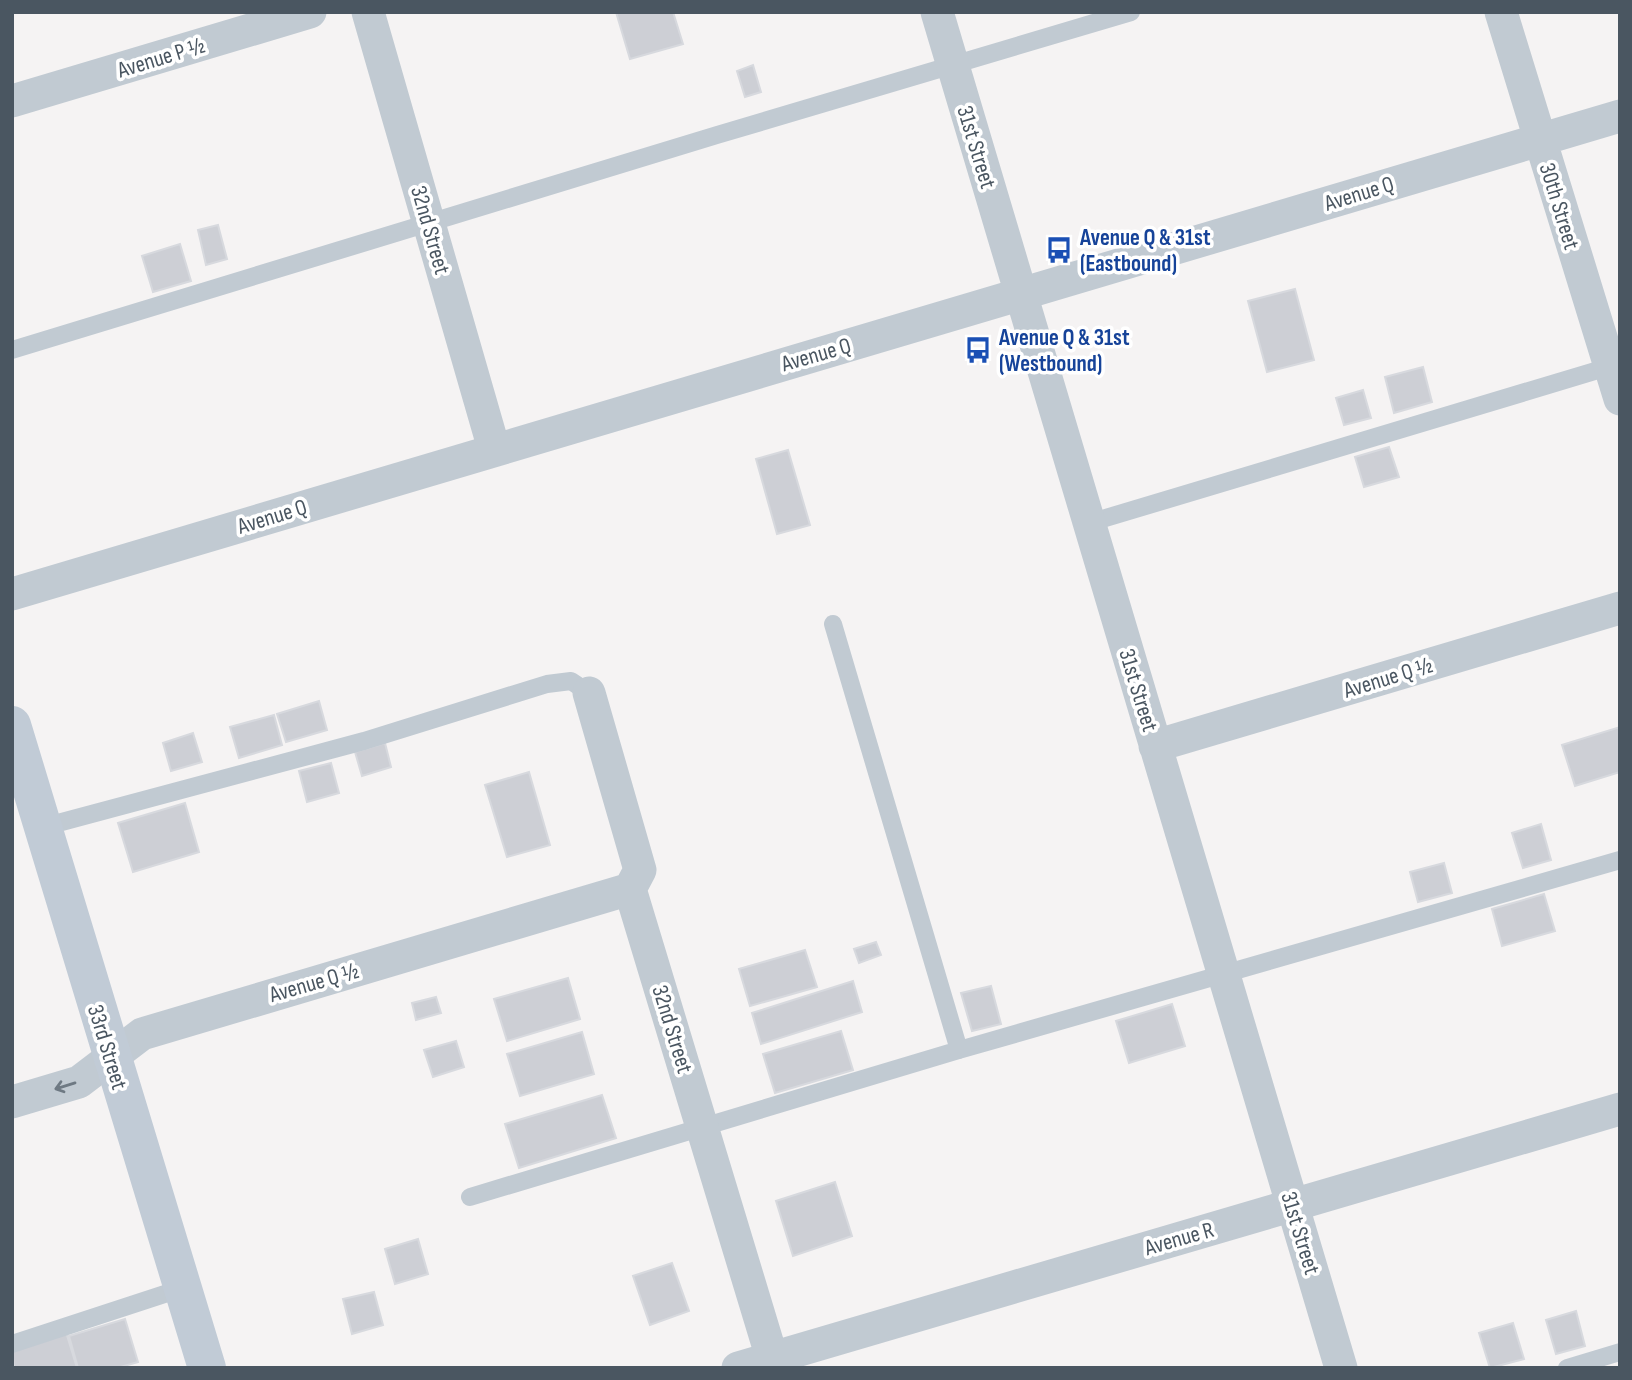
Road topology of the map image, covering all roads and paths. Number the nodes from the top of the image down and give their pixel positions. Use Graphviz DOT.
graph roads {
  1 [pos="310,12"];
  2 [pos="368,12"];
  3 [pos="937,12"];
  4 [pos="1131,12"];
  5 [pos="1501,12"];
  6 [pos="953,65"];
  7 [pos="12,102"];
  8 [pos="1620,116"];
  9 [pos="1540,139"];
  10 [pos="429,224"];
  11 [pos="1020,293"];
  12 [pos="12,350"];
  13 [pos="1615,365"];
  14 [pos="1620,399"];
  15 [pos="494,449"];
  16 [pos="1089,523"];
  17 [pos="12,594"];
  18 [pos="1620,608"];
  19 [pos="833,624"];
  20 [pos="589,693"];
  21 [pos="12,725"];
  22 [pos="1156,746"];
  23 [pos="43,827"];
  24 [pos="1620,860"];
  25 [pos="630,889"];
  26 [pos="1223,972"];
  27 [pos="959,1050"];
  28 [pos="111,1056"];
  29 [pos="12,1102"];
  30 [pos="1620,1109"];
  31 [pos="703,1128"];
  32 [pos="470,1197"];
  33 [pos="1292,1204"];
  34 [pos="183,1288"];
  35 [pos="12,1344"];
  36 [pos="1620,1352"];
  37 [pos="773,1363"];
  38 [pos="207,1368"];
  39 [pos="738,1368"];
  40 [pos="1341,1368"];
  41 [pos="1567,1368"];
  1 -- 7 [label="street, Avenue P ½"];
  2 -- 10 [label="street, 32nd Street"];
  3 -- 6 [label="street, 31st Street"];
  4 -- 6 [label="lane"];
  5 -- 9 [label="street, 30th Street"];
  6 -- 10 [label="lane"];
  6 -- 11 [label="street, 31st Street"];
  8 -- 9 [label="street, Avenue Q"];
  9 -- 11 [label="street, Avenue Q"];
  9 -- 13 [label="street, 30th Street"];
  10 -- 12 [label="lane"];
  10 -- 15 [label="street, 32nd Street"];
  11 -- 15 [label="street, Avenue Q"];
  11 -- 16 [label="street, 31st Street"];
  13 -- 14 [label="street, 30th Street"];
  13 -- 16 [label="lane"];
  15 -- 17 [label="street, Avenue Q"];
  16 -- 22 [label="street, 31st Street"];
  18 -- 22 [label="street, Avenue Q ½"];
  19 -- 27 [label="lane"];
  20 -- 23 [label="lane"];
  20 -- 25 [label="street, 32nd Street"];
  21 -- 23 [label="street, 33rd Street"];
  22 -- 26 [label="street, 31st Street"];
  23 -- 28 [label="street, 33rd Street"];
  24 -- 26 [label="lane"];
  25 -- 28 [label="street, Avenue Q ½"];
  25 -- 31 [label="street, 32nd Street"];
  26 -- 27 [label="lane"];
  26 -- 33 [label="street, 31st Street"];
  27 -- 31 [label="lane"];
  28 -- 29 [label="street, Avenue Q ½, one-way"];
  28 -- 34 [label="street, 33rd Street"];
  30 -- 33 [label="street, Avenue R"];
  31 -- 32 [label="lane"];
  31 -- 37 [label="street, 32nd Street"];
  33 -- 37 [label="street, Avenue R"];
  33 -- 40 [label="street, 31st Street"];
  34 -- 35 [label="lane"];
  34 -- 38 [label="street, 33rd Street"];
  36 -- 41 [label="lane"];
  37 -- 39 [label="street, Avenue R"];
}
